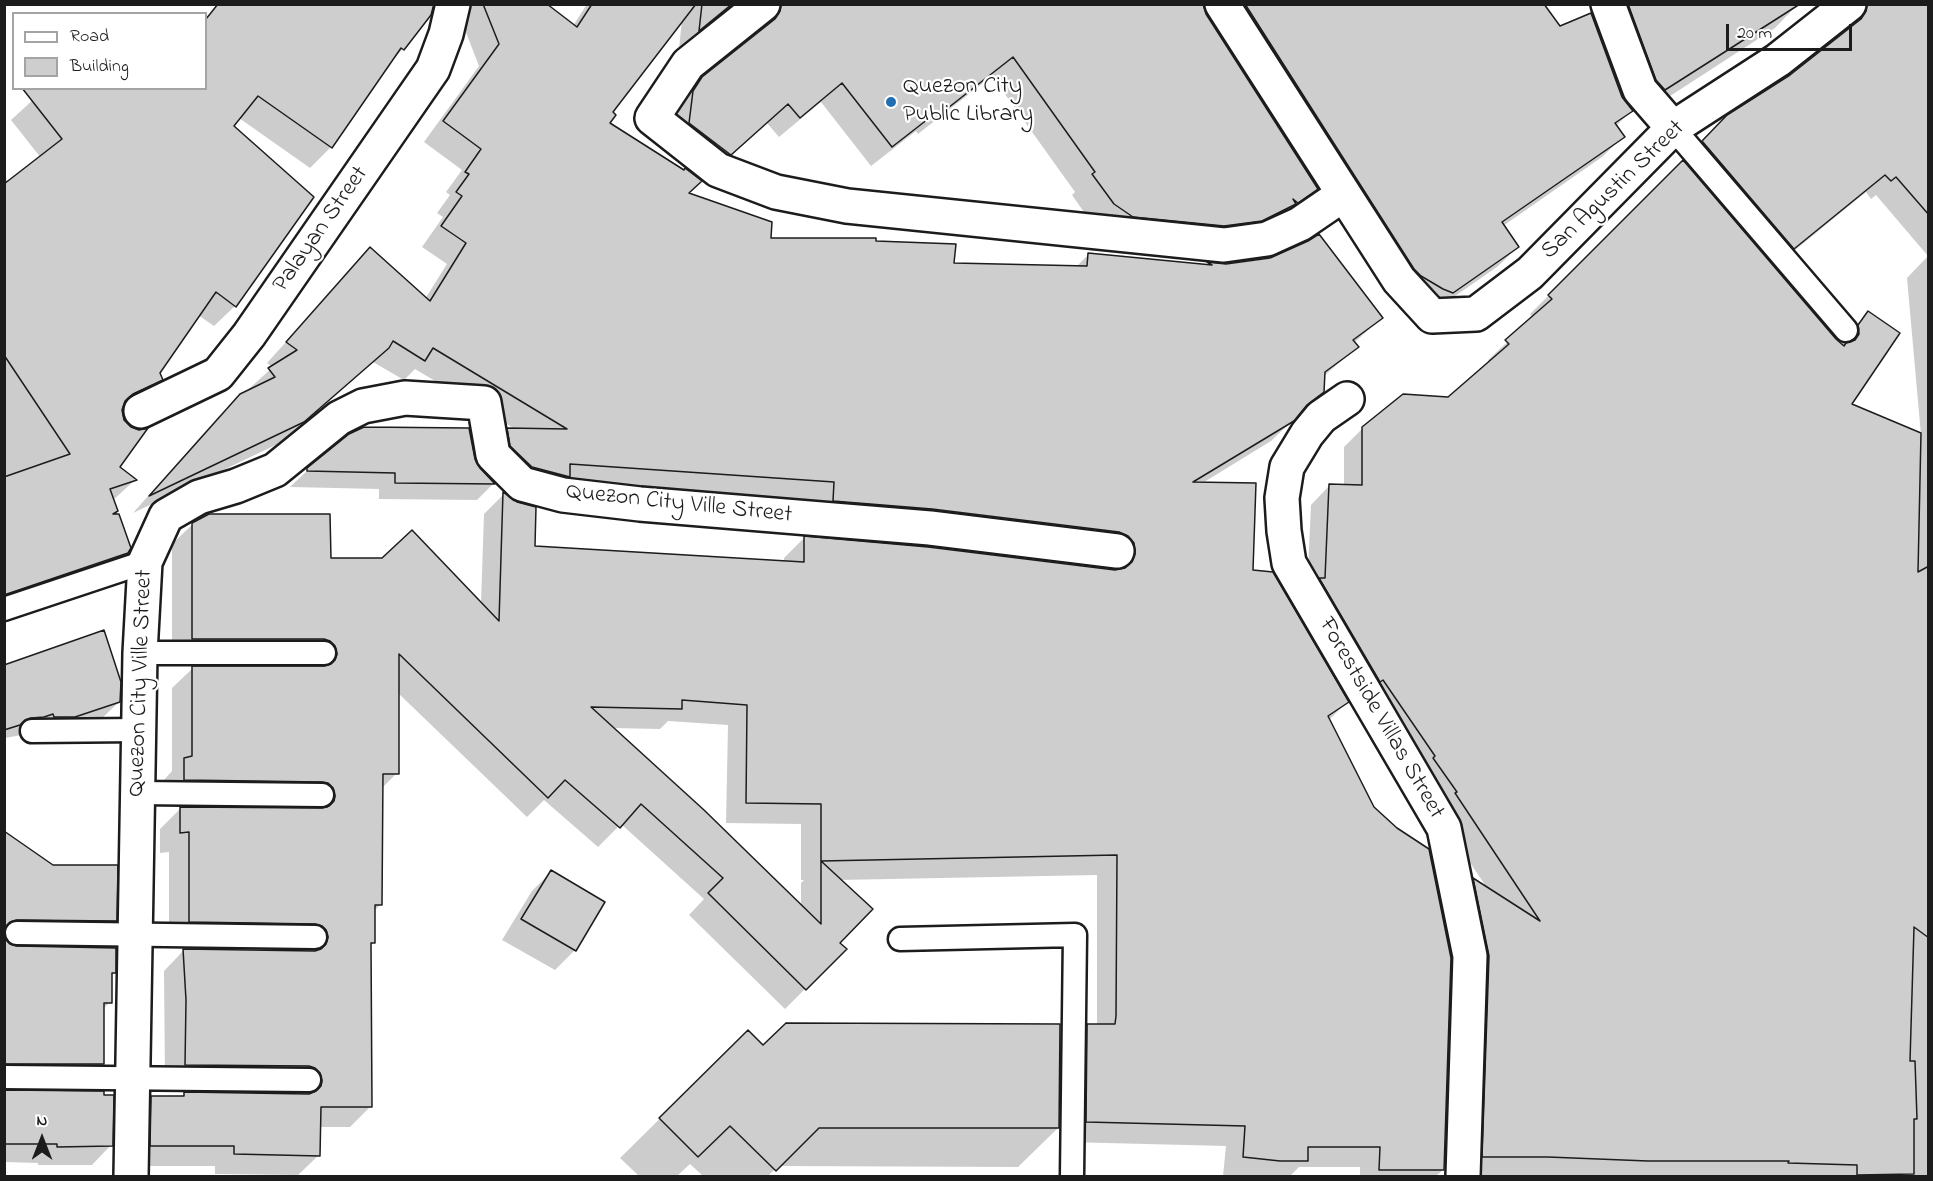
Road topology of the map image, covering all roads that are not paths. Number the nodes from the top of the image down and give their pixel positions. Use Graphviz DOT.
graph roads {
  1 [pos="453,4"];
  2 [pos="763,4"];
  3 [pos="1222,4"];
  4 [pos="1608,4"];
  5 [pos="1849,4"];
  6 [pos="1673,128"];
  7 [pos="1344,194"];
  8 [pos="1846,330"];
  9 [pos="1347,399"];
  10 [pos="141,411"];
  11 [pos="1117,551"];
  12 [pos="145,562"];
  13 [pos="4,609"];
  14 [pos="140,653"];
  15 [pos="324,653"];
  16 [pos="139,730"];
  17 [pos="32,731"];
  18 [pos="138,793"];
  19 [pos="322,795"];
  20 [pos="17,933"];
  21 [pos="135,935"];
  22 [pos="315,938"];
  23 [pos="900,939"];
  24 [pos="4,1077"];
  25 [pos="132,1078"];
  26 [pos="309,1080"];
  27 [pos="130,1176"];
  28 [pos="1072,1176"];
  29 [pos="1462,1176"];
  1 -- 10 [label="street, Palayan Street"];
  2 -- 7 [label="street"];
  3 -- 7 [label="street"];
  4 -- 6 [label="street"];
  5 -- 6 [label="street, San Agustin Street"];
  6 -- 7 [label="street, San Agustin Street"];
  6 -- 8 [label="lane"];
  9 -- 29 [label="street, Forestside Villas Street"];
  11 -- 12 [label="street, Quezon City Ville Street"];
  12 -- 13 [label="lane"];
  12 -- 14 [label="street, Quezon City Ville Street"];
  14 -- 15 [label="lane"];
  14 -- 16 [label="street, Quezon City Ville Street"];
  16 -- 17 [label="lane"];
  16 -- 18 [label="street, Quezon City Ville Street"];
  18 -- 19 [label="lane"];
  18 -- 21 [label="street, Quezon City Ville Street"];
  20 -- 21 [label="lane"];
  21 -- 22 [label="lane"];
  21 -- 25 [label="street, Quezon City Ville Street"];
  23 -- 28 [label="lane"];
  24 -- 25 [label="lane"];
  25 -- 26 [label="lane"];
  25 -- 27 [label="street, Quezon City Ville Street"];
}
